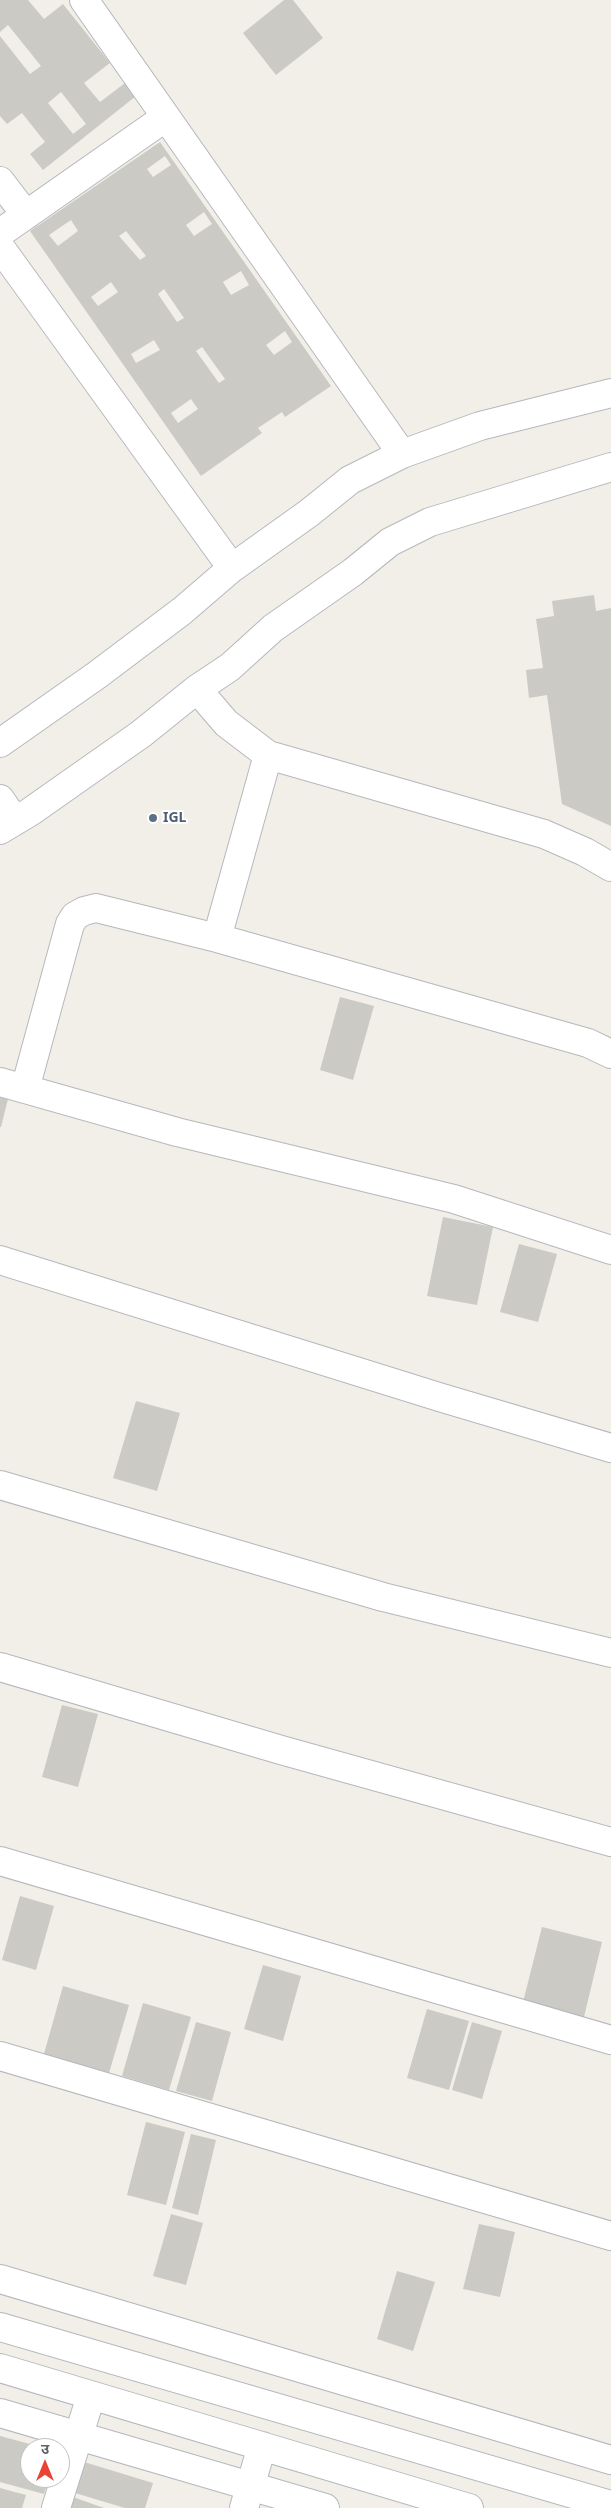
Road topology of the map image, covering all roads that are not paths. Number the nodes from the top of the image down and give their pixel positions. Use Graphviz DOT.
graph roads {
  1 [pos="84,0"];
  2 [pos="166,117"];
  3 [pos="0,181"];
  4 [pos="26,215"];
  5 [pos="0,234"];
  6 [pos="0,247"];
  7 [pos="611,393"];
  8 [pos="402,454"];
  9 [pos="611,467"];
  10 [pos="232,568"];
  11 [pos="197,689"];
  12 [pos="0,743"];
  13 [pos="268,756"];
  14 [pos="5,817"];
  15 [pos="611,867"];
  16 [pos="217,938"];
  17 [pos="611,1054"];
  18 [pos="12,1085"];
  19 [pos="611,1250"];
  20 [pos="0,1260"];
  21 [pos="611,1448"];
  22 [pos="0,1484"];
  23 [pos="611,1653"];
  24 [pos="0,1667"];
  25 [pos="611,1842"];
  26 [pos="0,1861"];
  27 [pos="611,2040"];
  28 [pos="0,2056"];
  29 [pos="611,2236"];
  30 [pos="0,2278"];
  31 [pos="0,2327"];
  32 [pos="0,2368"];
  33 [pos="91,2396"];
  34 [pos="0,2413"];
  35 [pos="79,2436"];
  36 [pos="262,2446"];
  37 [pos="611,2460"];
  38 [pos="247,2497"];
  39 [pos="611,2505"];
  40 [pos="462,2507"];
  41 [pos="56,2508"];
  42 [pos="325,2508"];
  1 -- 2 [label="street"];
  2 -- 4 [label="street"];
  2 -- 8 [label="street"];
  3 -- 4 [label="street"];
  4 -- 5 [label="street"];
  6 -- 10 [label="street"];
  7 -- 8 [label="street"];
  8 -- 10 [label="street"];
  9 -- 11 [label="street"];
  10 -- 12 [label="street"];
  11 -- 13 [label="street"];
  11 -- 14 [label="street"];
  13 -- 15 [label="street"];
  13 -- 16 [label="street"];
  16 -- 17 [label="street"];
  16 -- 18 [label="street"];
  18 -- 19 [label="street"];
  20 -- 21 [label="street"];
  22 -- 23 [label="street"];
  24 -- 25 [label="street"];
  26 -- 27 [label="street"];
  28 -- 29 [label="street"];
  30 -- 37 [label="street"];
  31 -- 39 [label="street"];
  32 -- 33 [label="street"];
  33 -- 35 [label="street"];
  33 -- 36 [label="street"];
  34 -- 35 [label="street"];
  35 -- 38 [label="street"];
  35 -- 41 [label="street"];
  36 -- 38 [label="street"];
  36 -- 40 [label="street"];
  38 -- 42 [label="street"];
}
